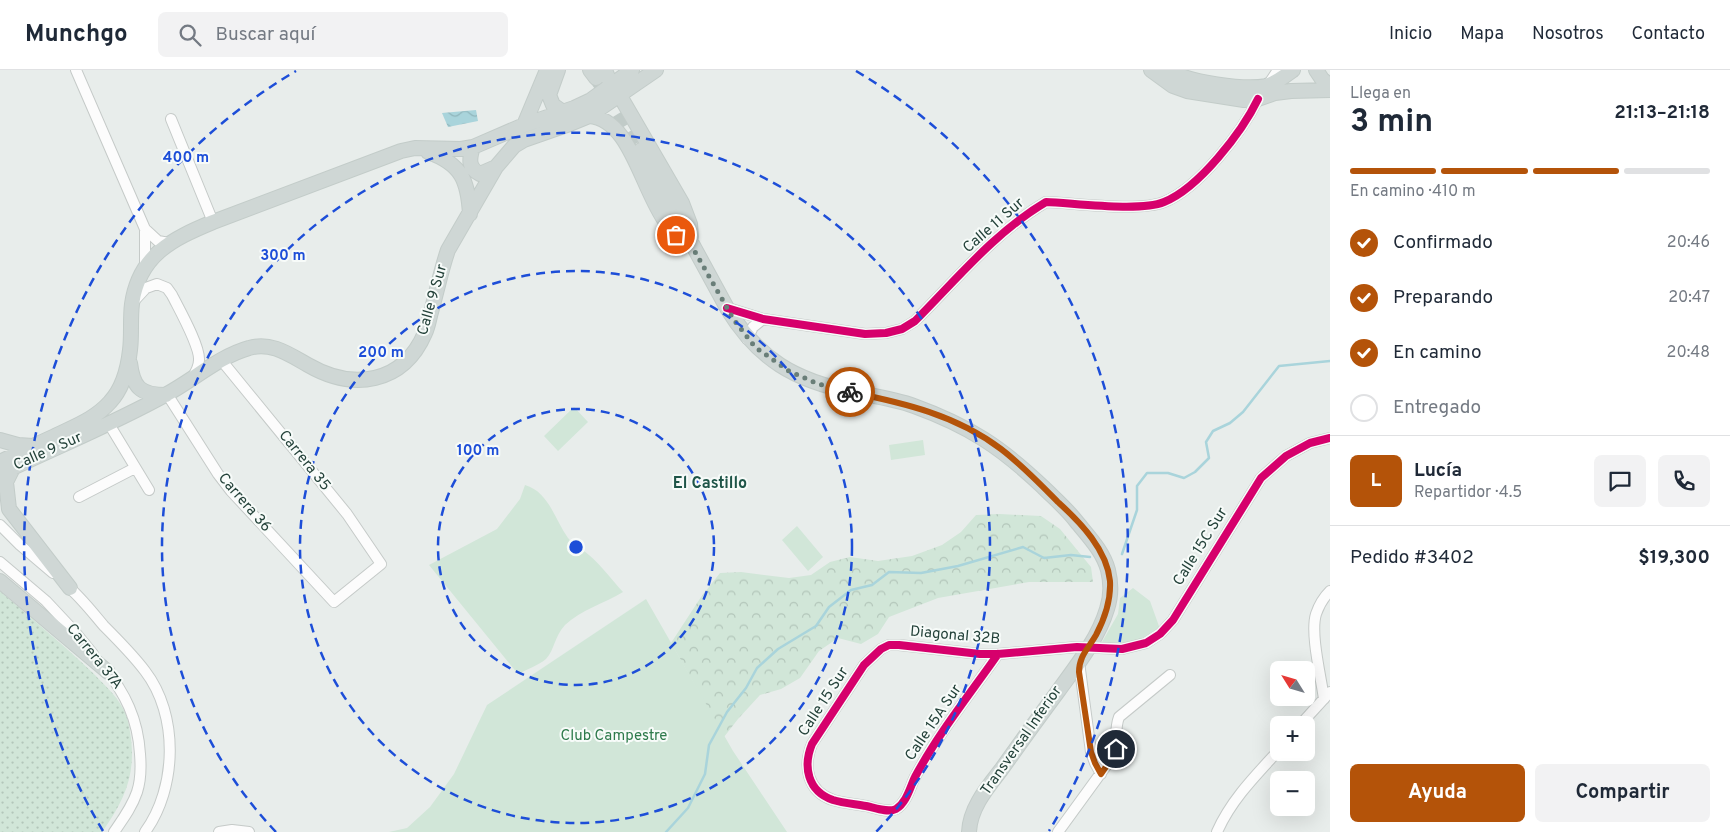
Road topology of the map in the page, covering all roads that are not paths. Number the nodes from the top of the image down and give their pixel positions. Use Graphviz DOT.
graph roads {
  1 [pos="76,70"];
  2 [pos="547,70"];
  3 [pos="558,70"];
  4 [pos="632,70"];
  5 [pos="656,70"];
  6 [pos="1150,70"];
  7 [pos="1170,70"];
  8 [pos="1278,70"];
  9 [pos="1294,70"];
  10 [pos="1316,70"];
  11 [pos="597,73"];
  12 [pos="1268,85"];
  13 [pos="1330,86"];
  14 [pos="1330,90"];
  15 [pos="616,91"];
  16 [pos="1258,99"];
  17 [pos="563,112"];
  18 [pos="590,116"];
  19 [pos="171,119"];
  20 [pos="524,125"];
  21 [pos="473,147"];
  22 [pos="415,148"];
  23 [pos="641,150"];
  24 [pos="496,167"];
  25 [pos="470,214"];
  26 [pos="213,222"];
  27 [pos="145,229"];
  28 [pos="169,243"];
  29 [pos="690,243"];
  30 [pos="146,267"];
  31 [pos="132,303"];
  32 [pos="727,308"];
  33 [pos="763,319"];
  34 [pos="748,339"];
  35 [pos="129,360"];
  36 [pos="222,361"];
  37 [pos="190,381"];
  38 [pos="167,394"];
  39 [pos="110,424"];
  40 [pos="1330,438"];
  41 [pos="0,440"];
  42 [pos="34,446"];
  43 [pos="0,462"];
  44 [pos="13,468"];
  45 [pos="136,468"];
  46 [pos="0,474"];
  47 [pos="149,490"];
  48 [pos="79,497"];
  49 [pos="4,507"];
  50 [pos="0,524"];
  51 [pos="0,562"];
  52 [pos="0,581"];
  53 [pos="70,588"];
  54 [pos="1330,591"];
  55 [pos="334,602"];
  56 [pos="1092,641"];
  57 [pos="880,649"];
  58 [pos="998,654"];
  59 [pos="1079,662"];
  60 [pos="108,672"];
  61 [pos="1170,675"];
  62 [pos="1068,677"];
  63 [pos="1326,684"];
  64 [pos="1081,688"];
  65 [pos="1327,695"];
  66 [pos="1308,716"];
  67 [pos="1270,760"];
  68 [pos="1101,774"];
  69 [pos="897,808"];
  70 [pos="114,832"];
  71 [pos="145,832"];
  72 [pos="219,832"];
  73 [pos="249,832"];
  74 [pos="969,832"];
  75 [pos="1058,832"];
  76 [pos="1217,832"];
  1 -- 27 [label="street"];
  2 -- 20 [label="main road"];
  3 -- 17 [label="main road"];
  4 -- 15 [label="main road, Calle 9 Sur"];
  5 -- 15 [label="main road, Calle 9 Sur"];
  6 -- 16 [label="main road"];
  7 -- 12 [label="main road"];
  8 -- 12 [label="street"];
  9 -- 12 [label="main road"];
  10 -- 13 [label="main road"];
  11 -- 15 [label="main road"];
  14 -- 16 [label="main road"];
  15 -- 17 [label="main road, Calle 9 Sur"];
  15 -- 18 [label="main road, Calle 9 Sur"];
  15 -- 29 [label="main road"];
  16 -- 33 [label="street, Calle 11 Sur"];
  17 -- 20 [label="main road, Calle 9 Sur"];
  18 -- 24 [label="main road, Calle 9 Sur"];
  18 -- 29 [label="main road"];
  19 -- 26 [label="street"];
  20 -- 21 [label="main road, Calle 9 Sur"];
  21 -- 22 [label="main road, Calle 9 Sur"];
  21 -- 24 [label="main road"];
  22 -- 25 [label="main road"];
  22 -- 26 [label="main road, Calle 9 Sur"];
  23 -- 29 [label="main road, Transversal Inferior"];
  24 -- 25 [label="main road, Calle 9 Sur"];
  25 -- 36 [label="main road, Calle 9 Sur"];
  26 -- 28 [label="main road, Calle 9 Sur"];
  27 -- 28 [label="street"];
  27 -- 30 [label="street"];
  28 -- 30 [label="main road, Calle 9 Sur"];
  29 -- 32 [label="main road, Transversal Inferior"];
  30 -- 31 [label="main road, Calle 9 Sur"];
  31 -- 35 [label="main road, Calle 9 Sur"];
  31 -- 37 [label="street"];
  32 -- 33 [label="street, Calle 11 Sur"];
  32 -- 34 [label="main road, Transversal Inferior"];
  33 -- 34 [label="street"];
  34 -- 56 [label="main road, Transversal Inferior"];
  35 -- 38 [label="main road"];
  35 -- 42 [label="main road, Calle 9 Sur"];
  36 -- 37 [label="main road, Calle 9 Sur"];
  36 -- 55 [label="street, Carrera 35"];
  37 -- 38 [label="main road, Calle 9 Sur"];
  38 -- 39 [label="main road, Calle 9 Sur"];
  38 -- 55 [label="street, Carrera 36"];
  39 -- 44 [label="main road, Calle 9 Sur"];
  39 -- 45 [label="street"];
  40 -- 56 [label="street, Calle 15C Sur"];
  41 -- 42 [label="main road"];
  42 -- 43 [label="main road, Calle 9 Sur"];
  44 -- 46 [label="main road, Calle 9 Sur"];
  44 -- 49 [label="main road"];
  45 -- 47 [label="street"];
  45 -- 48 [label="street"];
  49 -- 53 [label="main road"];
  50 -- 53 [label="street, Carrera 37A"];
  51 -- 60 [label="street, Carrera 37A"];
  52 -- 60 [label="main road"];
  53 -- 71 [label="street, Carrera 37A"];
  54 -- 63 [label="street"];
  56 -- 58 [label="street, Diagonal 32B"];
  56 -- 59 [label="main road, Transversal Inferior"];
  57 -- 58 [label="street, Diagonal 32B"];
  57 -- 69 [label="street, Calle 15 Sur"];
  58 -- 69 [label="street, Calle 15A Sur"];
  59 -- 62 [label="main road, Transversal Inferior"];
  59 -- 64 [label="street"];
  60 -- 70 [label="street, Carrera 37A"];
  61 -- 68 [label="street"];
  62 -- 64 [label="street"];
  62 -- 74 [label="main road, Transversal Inferior"];
  63 -- 65 [label="street"];
  64 -- 68 [label="street"];
  65 -- 66 [label="street"];
  67 -- 76 [label="street"];
  68 -- 75 [label="street"];
  72 -- 73 [label="street"];
}
